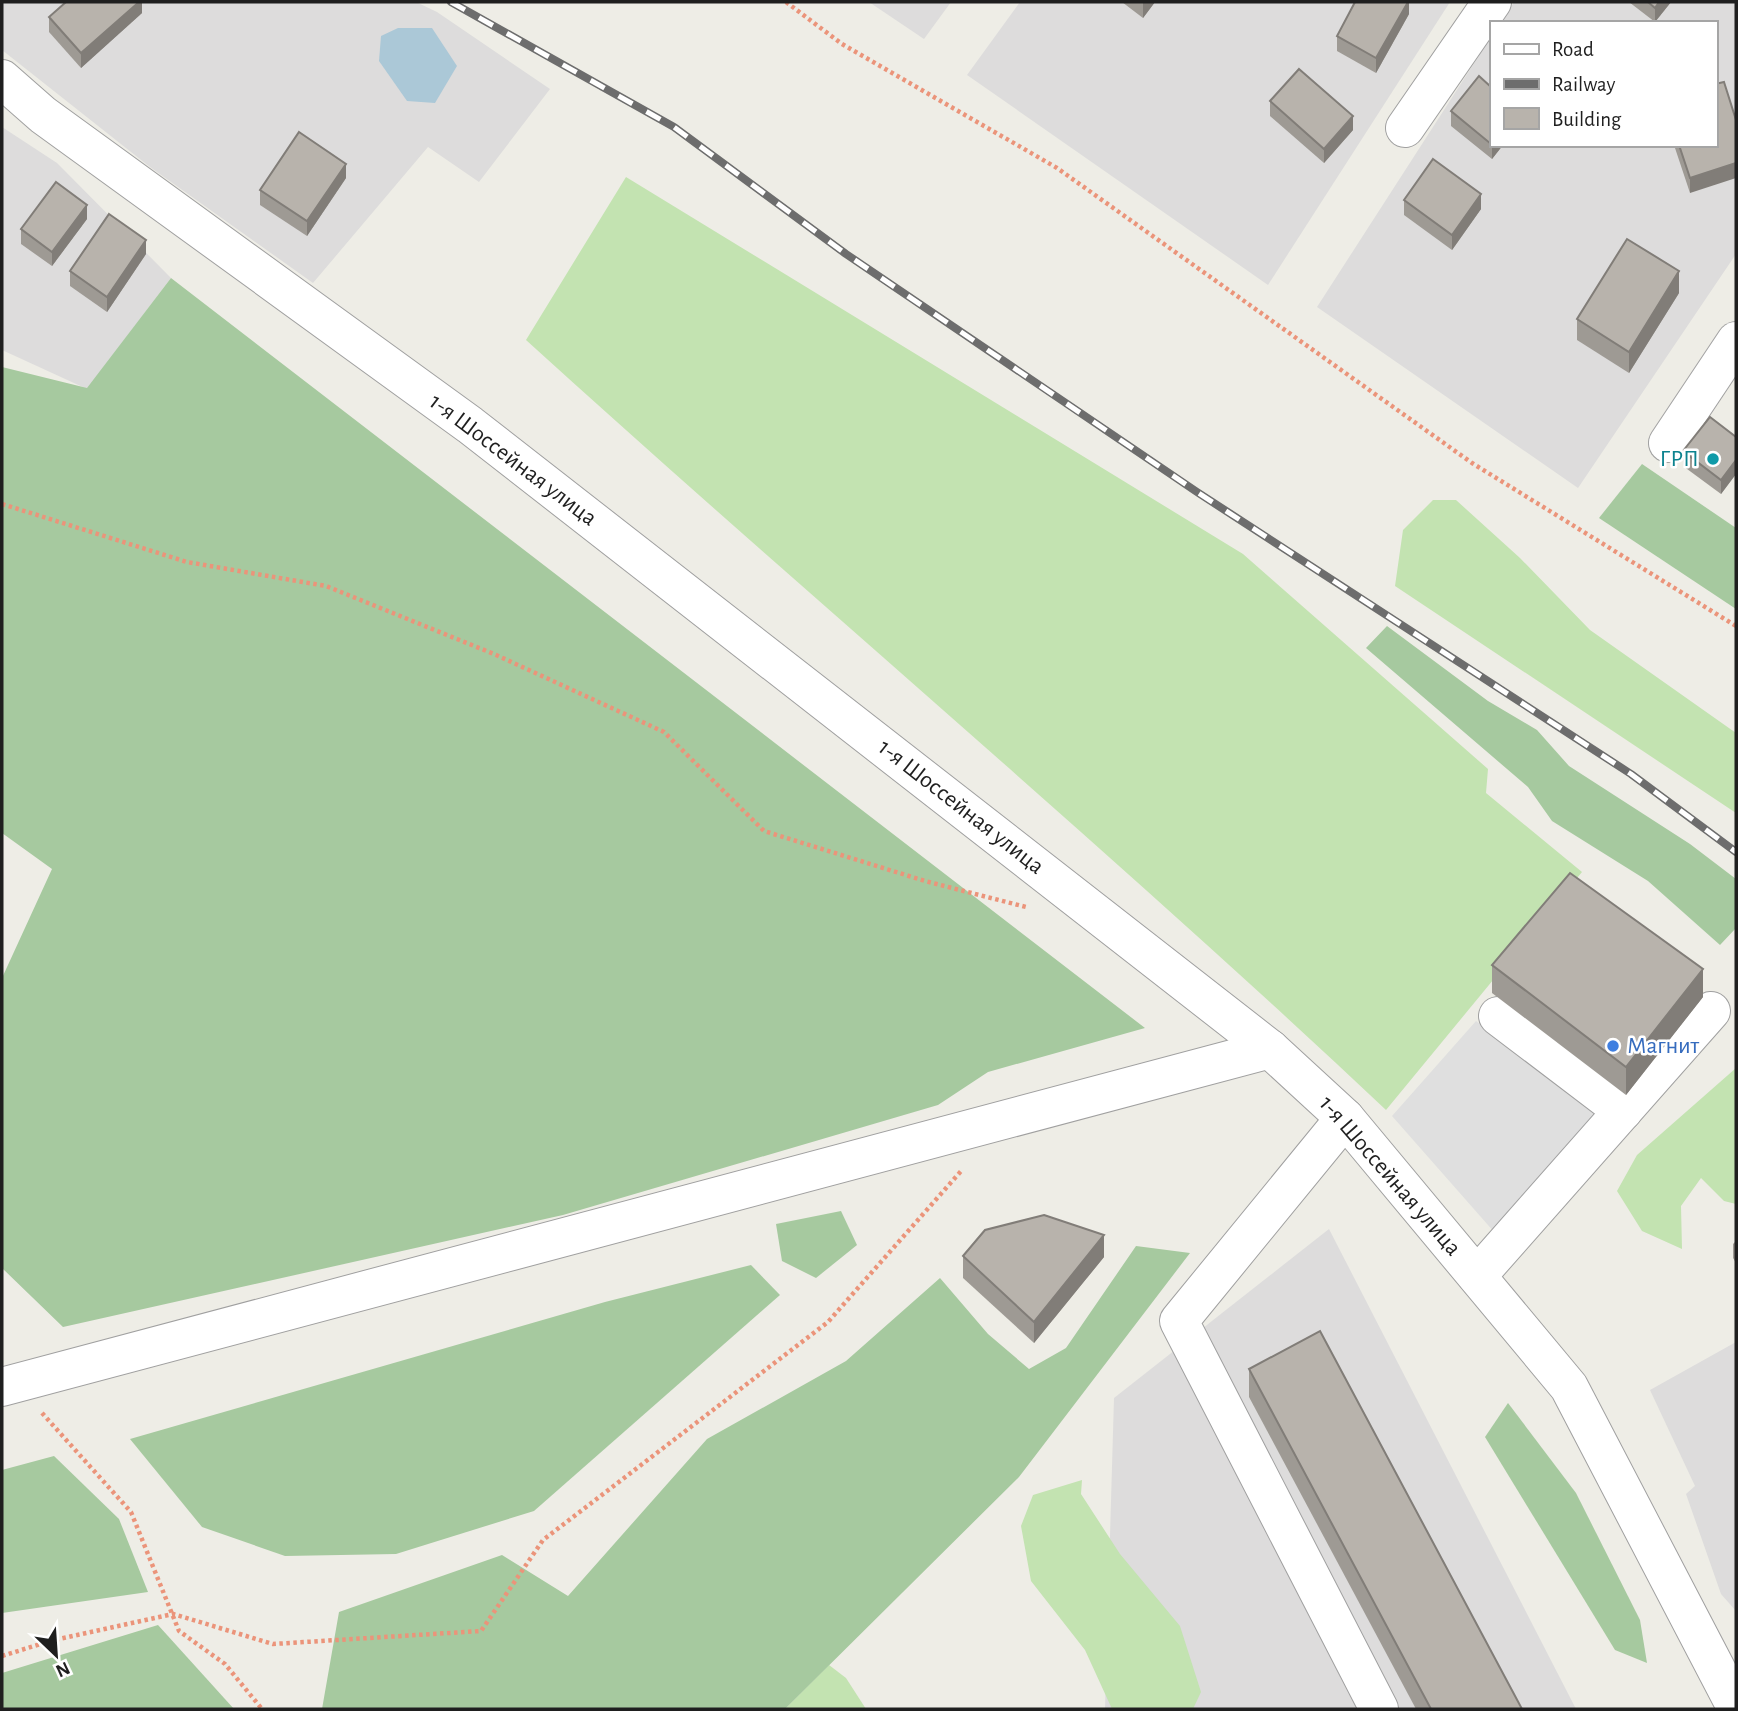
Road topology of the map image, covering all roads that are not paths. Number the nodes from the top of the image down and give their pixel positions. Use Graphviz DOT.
graph roads {
  1 [pos="1492,2"];
  2 [pos="2,79"];
  3 [pos="1405,128"];
  4 [pos="1736,341"];
  5 [pos="1668,443"];
  6 [pos="1712,1011"];
  7 [pos="1498,1016"];
  8 [pos="1270,1049"];
  9 [pos="1623,1111"];
  10 [pos="1345,1118"];
  11 [pos="1477,1276"];
  12 [pos="9,1385"];
  13 [pos="1736,1707"];
  14 [pos="1379,1709"];
  1 -- 3 [label="street"];
  2 -- 8 [label="street, 1-я Шоссейная улица"];
  4 -- 5 [label="street"];
  6 -- 9 [label="street"];
  7 -- 9 [label="street"];
  8 -- 10 [label="street, 1-я Шоссейная улица"];
  8 -- 12 [label="street"];
  9 -- 11 [label="street"];
  10 -- 11 [label="street, 1-я Шоссейная улица"];
  10 -- 14 [label="street"];
  11 -- 13 [label="street, 1-я Шоссейная улица"];
}
